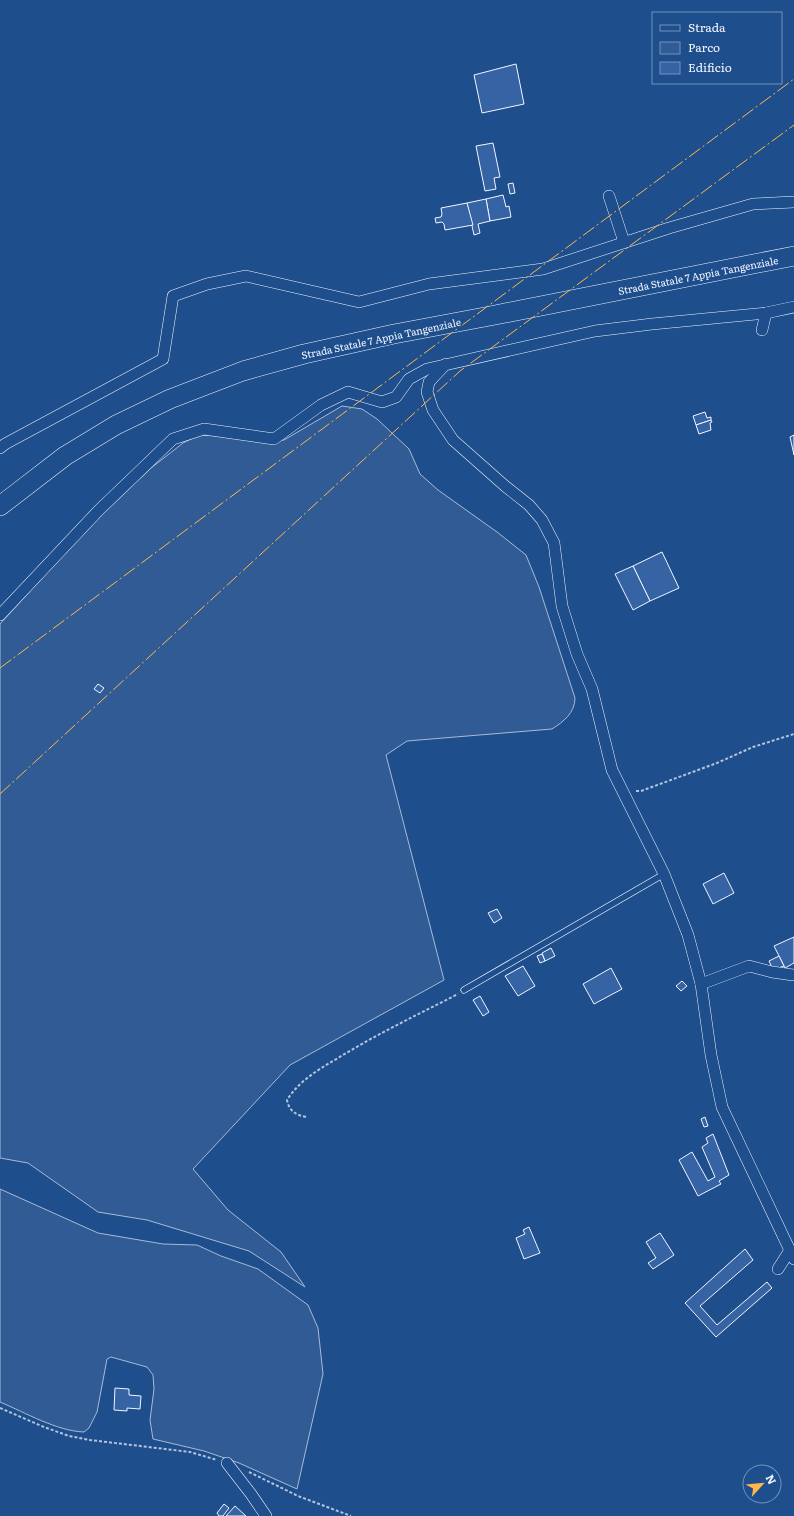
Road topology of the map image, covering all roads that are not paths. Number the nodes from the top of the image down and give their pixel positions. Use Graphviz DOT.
graph roads {
  1 [pos="609,196"];
  2 [pos="794,202"];
  3 [pos="624,242"];
  4 [pos="794,256"];
  5 [pos="794,307"];
  6 [pos="766,314"];
  7 [pos="762,330"];
  8 [pos="446,364"];
  9 [pos="0,448"];
  10 [pos="0,506"];
  11 [pos="0,615"];
  12 [pos="664,874"];
  13 [pos="793,975"];
  14 [pos="700,984"];
  15 [pos="464,990"];
  16 [pos="792,1255"];
  17 [pos="778,1269"];
  18 [pos="228,1463"];
  19 [pos="266,1516"];
  1 -- 3 [label="street"];
  2 -- 3 [label="street"];
  3 -- 9 [label="street"];
  4 -- 10 [label="highway, Strada Statale 7 Appia Tangenziale"];
  5 -- 6 [label="street"];
  6 -- 7 [label="street"];
  6 -- 8 [label="street"];
  8 -- 11 [label="street"];
  8 -- 12 [label="street"];
  12 -- 14 [label="street"];
  12 -- 15 [label="lane"];
  13 -- 14 [label="street"];
  14 -- 16 [label="street"];
  16 -- 17 [label="street"];
  18 -- 19 [label="street"];
}
